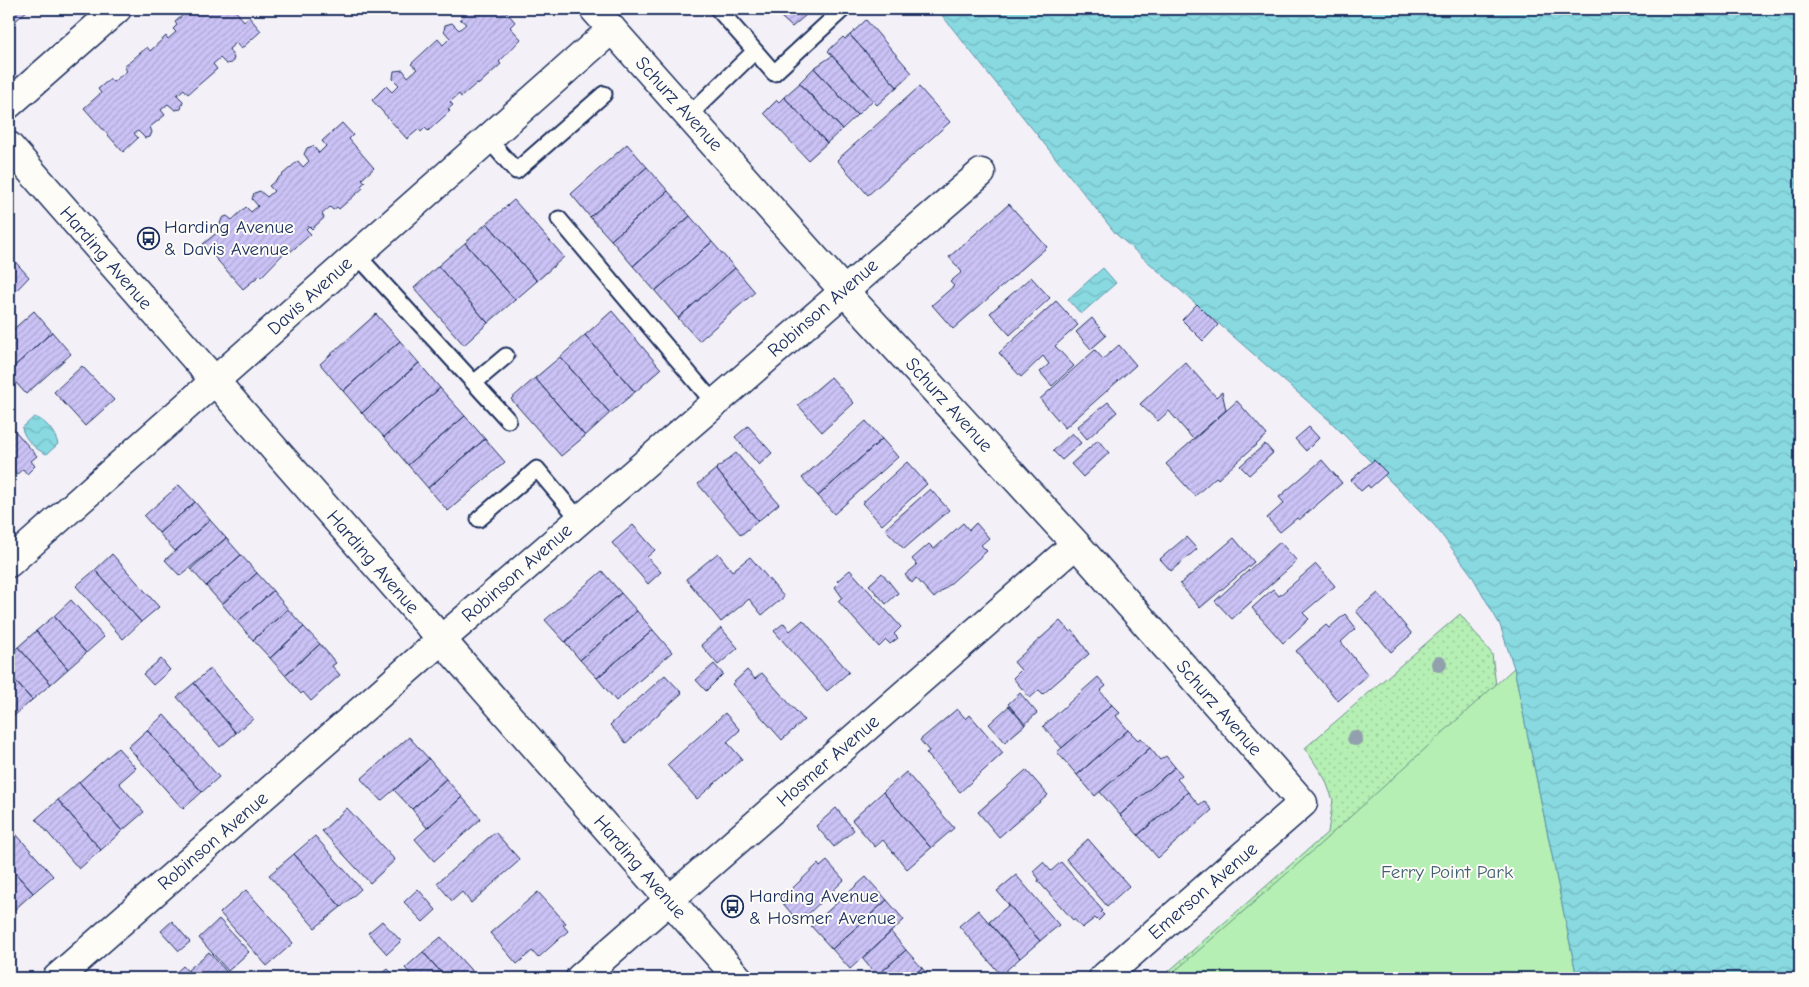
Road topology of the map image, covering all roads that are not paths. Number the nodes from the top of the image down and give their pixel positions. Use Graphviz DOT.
graph roads {
  1 [pos="117,9"];
  2 [pos="594,9"];
  3 [pos="718,9"];
  4 [pos="843,9"];
  5 [pos="612,30"];
  6 [pos="755,51"];
  7 [pos="604,94"];
  8 [pos="9,104"];
  9 [pos="689,115"];
  10 [pos="488,139"];
  11 [pos="9,146"];
  12 [pos="981,173"];
  13 [pos="559,219"];
  14 [pos="357,255"];
  15 [pos="843,290"];
  16 [pos="506,356"];
  17 [pos="215,381"];
  18 [pos="474,383"];
  19 [pos="714,403"];
  20 [pos="508,420"];
  21 [pos="479,519"];
  22 [pos="579,519"];
  23 [pos="1076,544"];
  24 [pos="9,563"];
  25 [pos="441,640"];
  26 [pos="1303,803"];
  27 [pos="669,900"];
  28 [pos="57,978"];
  29 [pos="580,978"];
  30 [pos="738,978"];
  31 [pos="1102,978"];
  1 -- 8 [label="street"];
  2 -- 5 [label="street, Schurz Avenue"];
  3 -- 6 [label="lane"];
  4 -- 6 [label="lane"];
  5 -- 9 [label="street, Schurz Avenue"];
  5 -- 10 [label="street, Davis Avenue"];
  6 -- 9 [label="lane"];
  7 -- 10 [label="lane"];
  9 -- 15 [label="street, Schurz Avenue"];
  10 -- 14 [label="street, Davis Avenue"];
  11 -- 17 [label="street, Harding Avenue"];
  12 -- 15 [label="street, Robinson Avenue"];
  13 -- 19 [label="lane"];
  14 -- 17 [label="street, Davis Avenue"];
  14 -- 18 [label="lane"];
  15 -- 19 [label="street, Robinson Avenue"];
  15 -- 23 [label="street, Schurz Avenue"];
  16 -- 18 [label="lane"];
  17 -- 24 [label="street, Davis Avenue"];
  17 -- 25 [label="street, Harding Avenue"];
  18 -- 20 [label="lane"];
  19 -- 22 [label="street, Robinson Avenue"];
  21 -- 22 [label="lane"];
  22 -- 25 [label="street, Robinson Avenue"];
  23 -- 26 [label="street, Schurz Avenue"];
  23 -- 27 [label="street, Hosmer Avenue"];
  25 -- 27 [label="street, Harding Avenue"];
  25 -- 28 [label="street, Robinson Avenue"];
  26 -- 31 [label="street, Emerson Avenue"];
  27 -- 29 [label="street, Hosmer Avenue"];
  27 -- 30 [label="street, Harding Avenue"];
}
